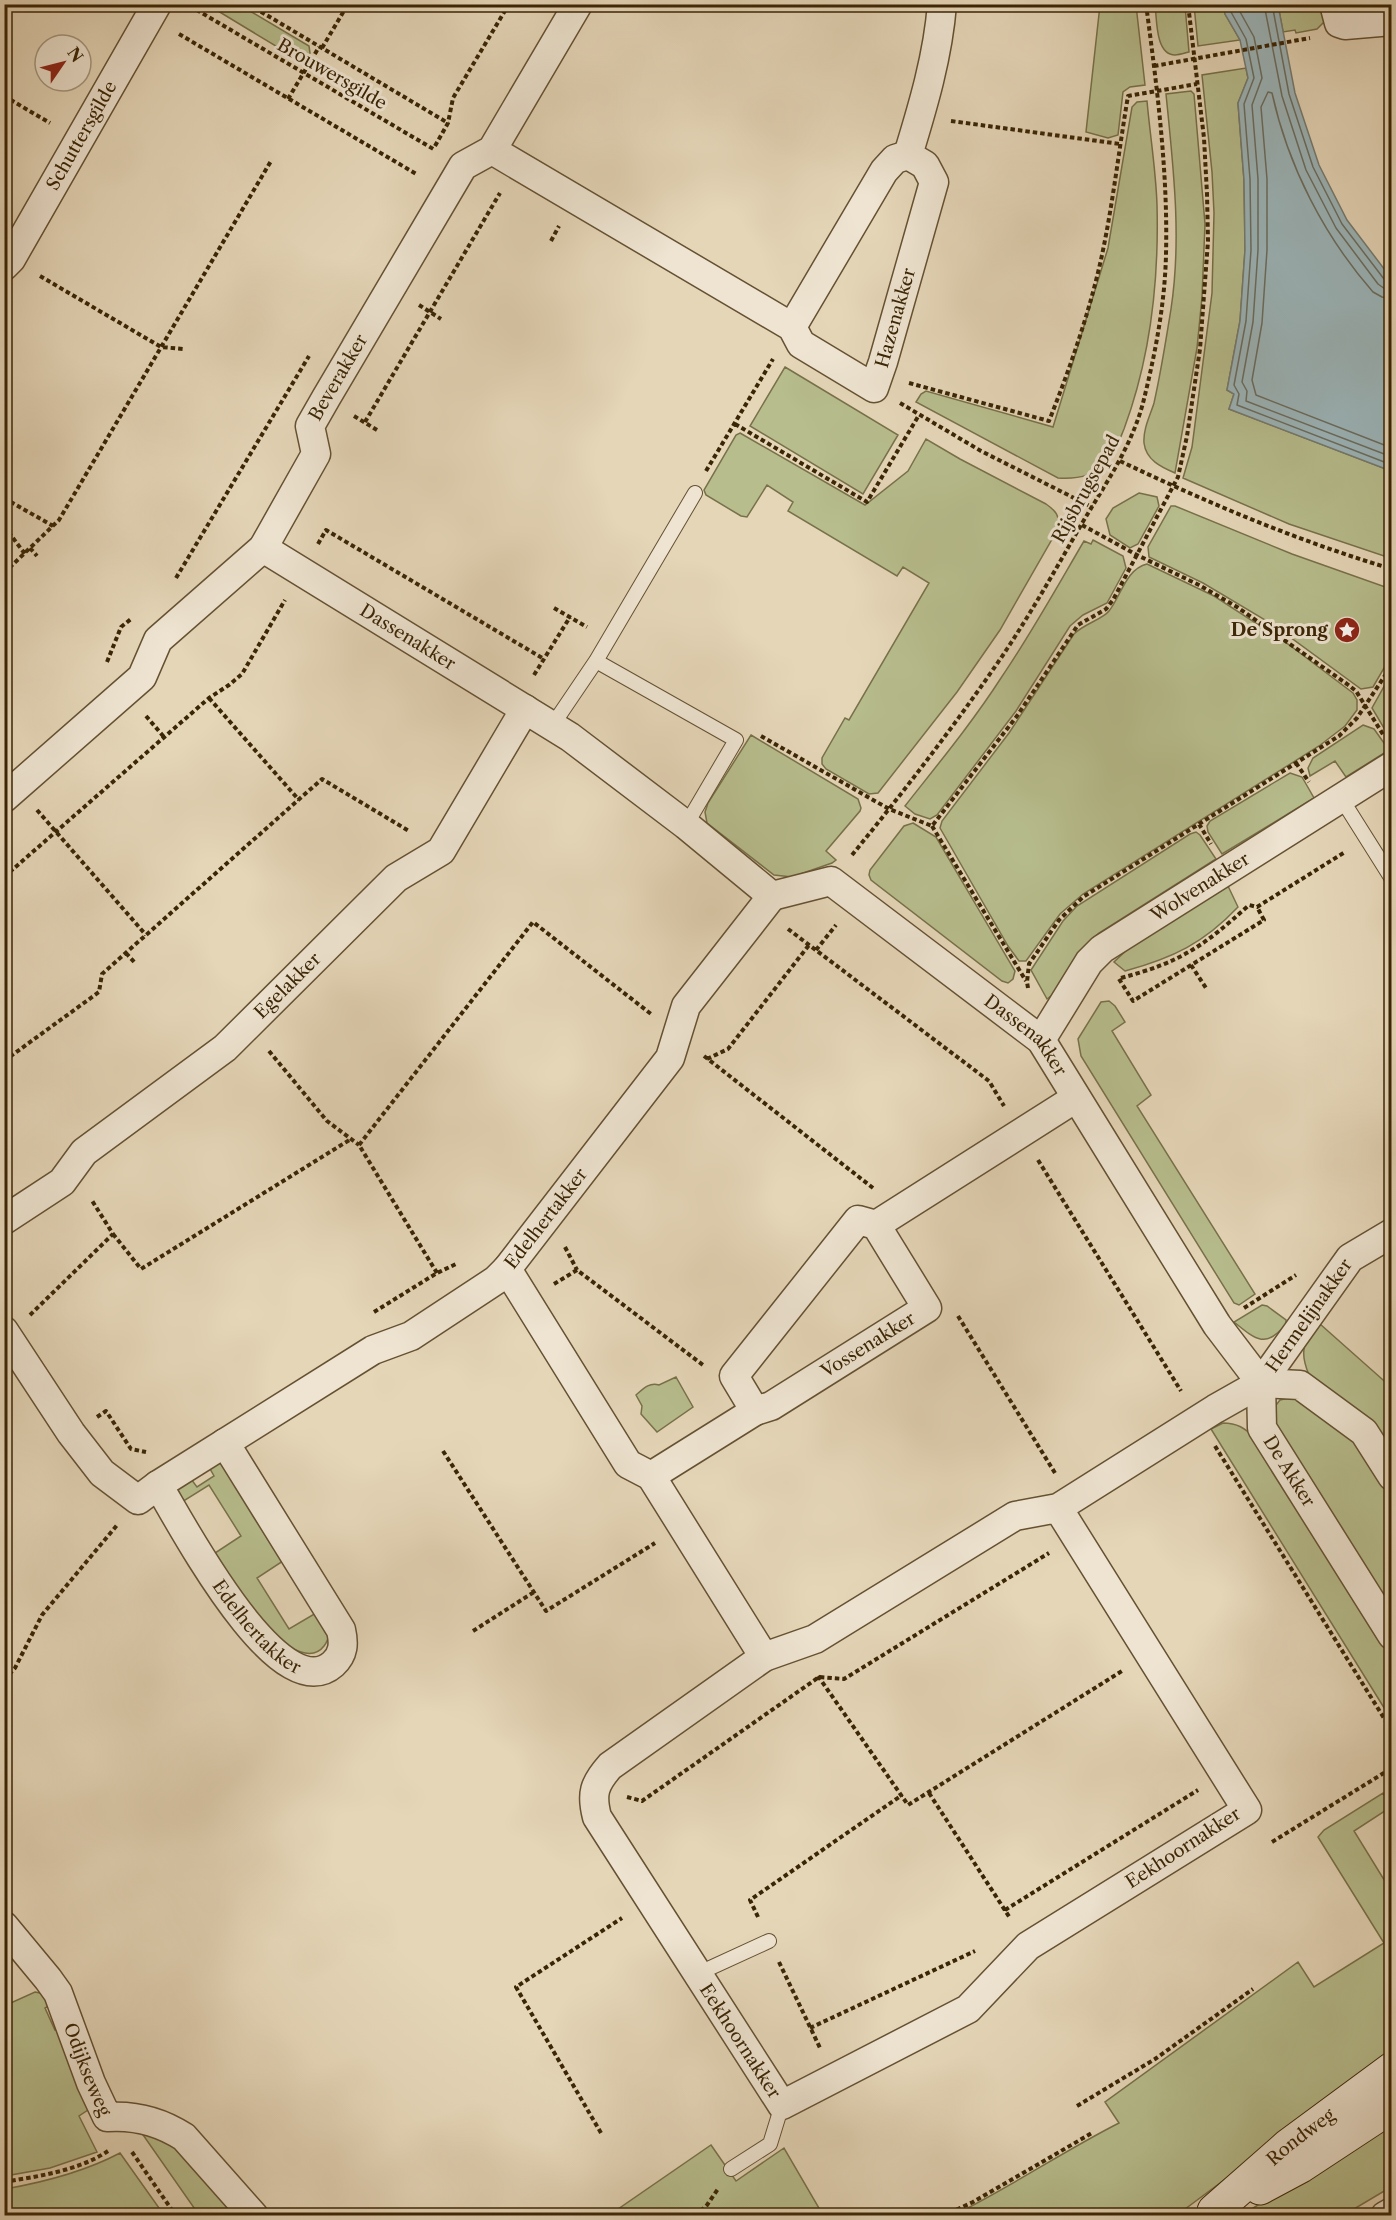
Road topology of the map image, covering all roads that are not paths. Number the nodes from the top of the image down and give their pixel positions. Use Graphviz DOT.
graph roads {
  1 [pos="578,4"];
  2 [pos="942,4"];
  3 [pos="1334,4"];
  4 [pos="153,12"];
  5 [pos="1392,21"];
  6 [pos="492,150"];
  7 [pos="908,155"];
  8 [pos="8,262"];
  9 [pos="792,327"];
  10 [pos="694,493"];
  11 [pos="263,548"];
  12 [pos="596,660"];
  13 [pos="520,707"];
  14 [pos="552,726"];
  15 [pos="1389,753"];
  16 [pos="11,792"];
  17 [pos="1341,798"];
  18 [pos="686,825"];
  19 [pos="1392,879"];
  20 [pos="767,902"];
  21 [pos="1041,1040"];
  22 [pos="1076,1098"];
  23 [pos="885,1219"];
  24 [pos="4,1220"];
  25 [pos="1392,1233"];
  26 [pos="507,1269"];
  27 [pos="6,1333"];
  28 [pos="1261,1383"];
  29 [pos="755,1411"];
  30 [pos="225,1443"];
  31 [pos="651,1476"];
  32 [pos="1392,1476"];
  33 [pos="148,1493"];
  34 [pos="1064,1504"];
  35 [pos="1392,1635"];
  36 [pos="764,1658"];
  37 [pos="4,1926"];
  38 [pos="769,1941"];
  39 [pos="697,1974"];
  40 [pos="1392,2069"];
  41 [pos="782,2105"];
  42 [pos="1392,2106"];
  43 [pos="731,2169"];
  44 [pos="1392,2212"];
  45 [pos="1211,2213"];
  46 [pos="254,2216"];
  47 [pos="1385,2216"];
  1 -- 6 [label="street"];
  2 -- 7 [label="street"];
  3 -- 5 [label="street"];
  4 -- 8 [label="street, Schuttersgilde"];
  6 -- 9 [label="street, Hazenakker"];
  6 -- 11 [label="street, Beverakker"];
  7 -- 9 [label="street"];
  7 -- 9 [label="street, Hazenakker"];
  10 -- 12 [label="lane"];
  11 -- 13 [label="street, Dassenakker"];
  11 -- 16 [label="street, Beverakker"];
  12 -- 14 [label="lane"];
  12 -- 18 [label="lane"];
  13 -- 14 [label="street, Dassenakker"];
  13 -- 24 [label="street, Egelakker"];
  14 -- 18 [label="street, Dassenakker"];
  15 -- 17 [label="street, Wolvenakker"];
  17 -- 19 [label="lane"];
  17 -- 21 [label="street, Wolvenakker"];
  18 -- 20 [label="street, Dassenakker"];
  20 -- 21 [label="street, Dassenakker"];
  20 -- 26 [label="street, Edelhertakker"];
  21 -- 22 [label="street, Dassenakker"];
  22 -- 23 [label="street"];
  22 -- 28 [label="street, Dassenakker"];
  23 -- 29 [label="street"];
  23 -- 29 [label="street, Vossenakker"];
  25 -- 28 [label="street, Hermelijnakker"];
  26 -- 30 [label="street, Edelhertakker"];
  26 -- 31 [label="street"];
  27 -- 33 [label="street, Edelhertakker"];
  28 -- 32 [label="street"];
  28 -- 34 [label="street"];
  28 -- 35 [label="street, De Akker"];
  29 -- 31 [label="street, Vossenakker"];
  30 -- 33 [label="street, Edelhertakker"];
  30 -- 33 [label="street, Edelhertakker"];
  31 -- 36 [label="street"];
  34 -- 36 [label="street"];
  34 -- 41 [label="street, Eekhoornakker"];
  36 -- 39 [label="street, Eekhoornakker"];
  37 -- 46 [label="street, Odijkseweg"];
  38 -- 39 [label="lane"];
  39 -- 41 [label="street, Eekhoornakker"];
  40 -- 45 [label="main road, Rondweg"];
  41 -- 43 [label="lane"];
  42 -- 45 [label="main road, Rondweg"];
  44 -- 47 [label="street"];
}
